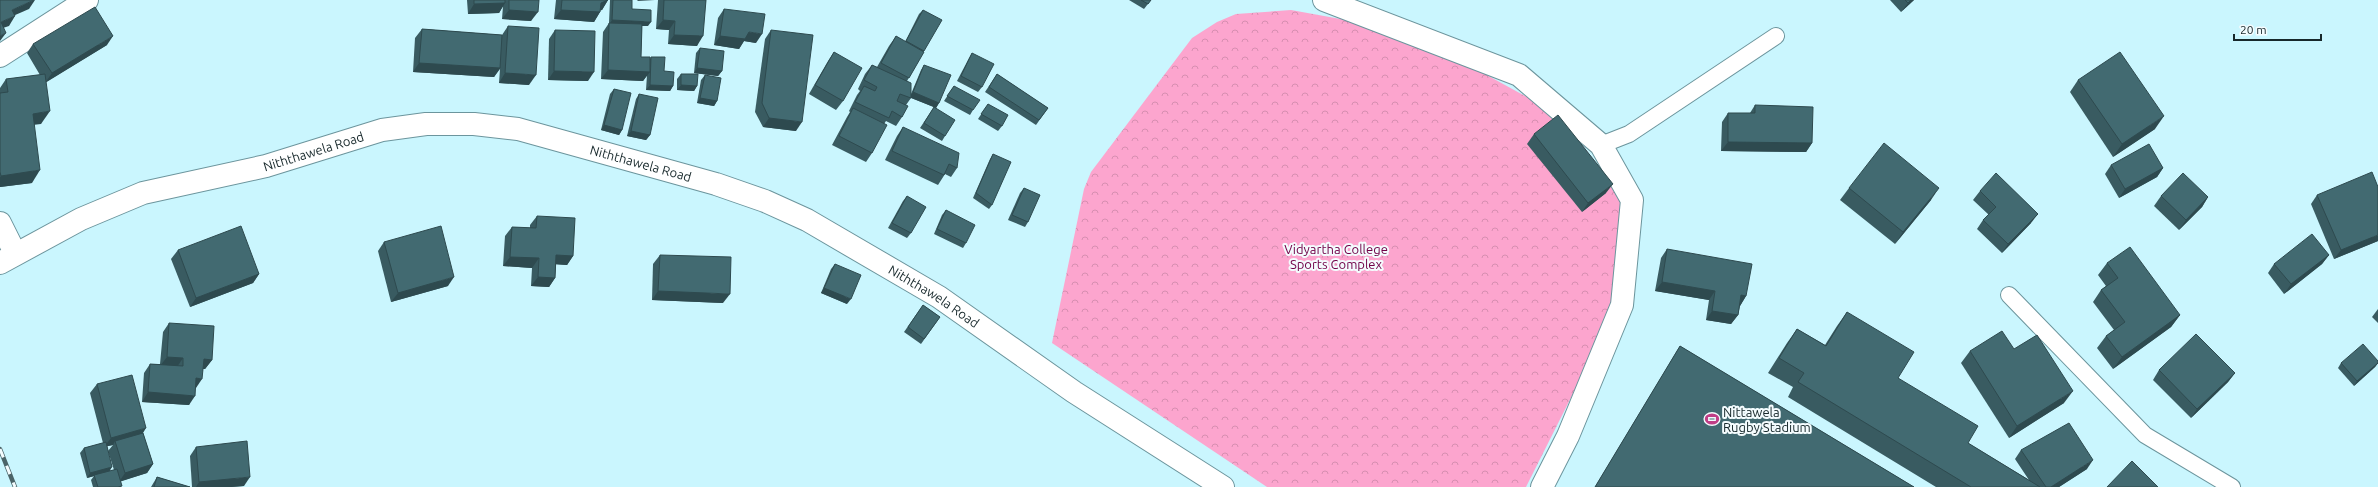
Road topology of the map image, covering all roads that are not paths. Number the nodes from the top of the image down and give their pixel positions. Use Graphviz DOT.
graph roads {
  1 [pos="87,0"];
  2 [pos="1324,0"];
  3 [pos="1776,36"];
  4 [pos="0,56"];
  5 [pos="1602,145"];
  6 [pos="0,223"];
  7 [pos="8,258"];
  8 [pos="2009,296"];
  9 [pos="1223,487"];
  10 [pos="1542,487"];
  11 [pos="2232,487"];
  1 -- 4 [label="street"];
  2 -- 5 [label="street"];
  3 -- 5 [label="lane"];
  5 -- 10 [label="street"];
  6 -- 7 [label="street"];
  7 -- 9 [label="street, Niththawela Road"];
  8 -- 11 [label="lane"];
}
